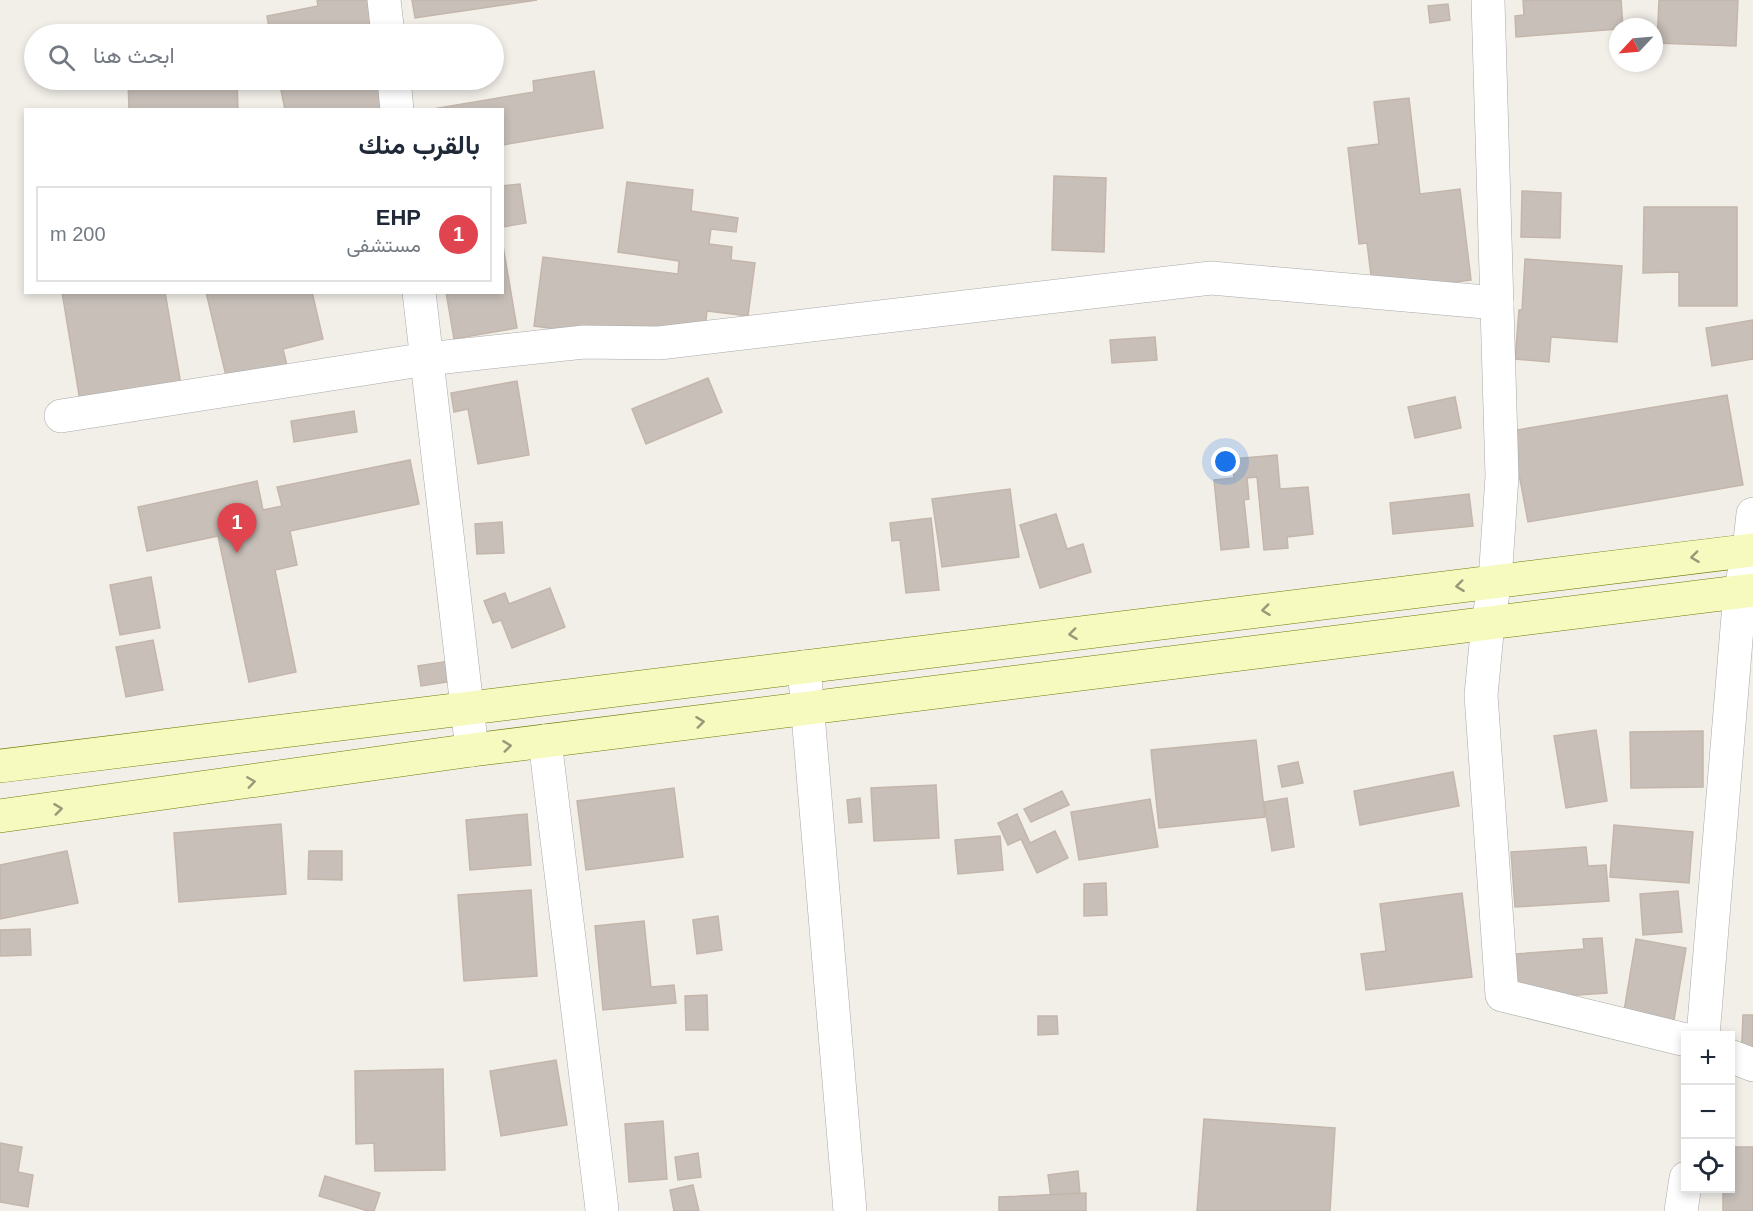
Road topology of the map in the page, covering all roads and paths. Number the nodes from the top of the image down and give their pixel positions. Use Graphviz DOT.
graph roads {
  1 [pos="384,0"];
  2 [pos="1488,0"];
  3 [pos="387,24"];
  4 [pos="395,90"];
  5 [pos="397,108"];
  6 [pos="419,294"];
  7 [pos="1497,303"];
  8 [pos="427,359"];
  9 [pos="61,416"];
  10 [pos="1753,514"];
  11 [pos="1751,550"];
  12 [pos="1495,581"];
  13 [pos="1747,591"];
  14 [pos="1488,623"];
  15 [pos="804,667"];
  16 [pos="468,708"];
  17 [pos="807,708"];
  18 [pos="545,741"];
  19 [pos="472,750"];
  20 [pos="0,766"];
  21 [pos="0,816"];
  22 [pos="1703,1031"];
  23 [pos="1681,1039"];
  24 [pos="1735,1058"];
  25 [pos="1753,1065"];
  26 [pos="1684,1193"];
  27 [pos="602,1209"];
  28 [pos="850,1211"];
  29 [pos="1681,1211"];
  1 -- 3 [label="street"];
  2 -- 7 [label="street"];
  4 -- 5 [label="street"];
  6 -- 8 [label="street"];
  7 -- 8 [label="street"];
  7 -- 12 [label="street"];
  8 -- 9 [label="street"];
  8 -- 16 [label="street"];
  10 -- 11 [label="street"];
  11 -- 12 [label="main road, one-way"];
  11 -- 13 [label="street"];
  12 -- 14 [label="street"];
  12 -- 15 [label="main road, one-way"];
  13 -- 14 [label="main road"];
  13 -- 22 [label="street"];
  14 -- 17 [label="main road"];
  14 -- 23 [label="street"];
  15 -- 16 [label="main road"];
  15 -- 17 [label="street"];
  16 -- 19 [label="street"];
  16 -- 20 [label="main road"];
  18 -- 17 [label="main road, one-way"];
  17 -- 28 [label="street"];
  19 -- 18 [label="main road, one-way"];
  18 -- 27 [label="street"];
  21 -- 19 [label="main road, one-way"];
  24 -- 25 [label="street"];
  26 -- 29 [label="street"];
}
